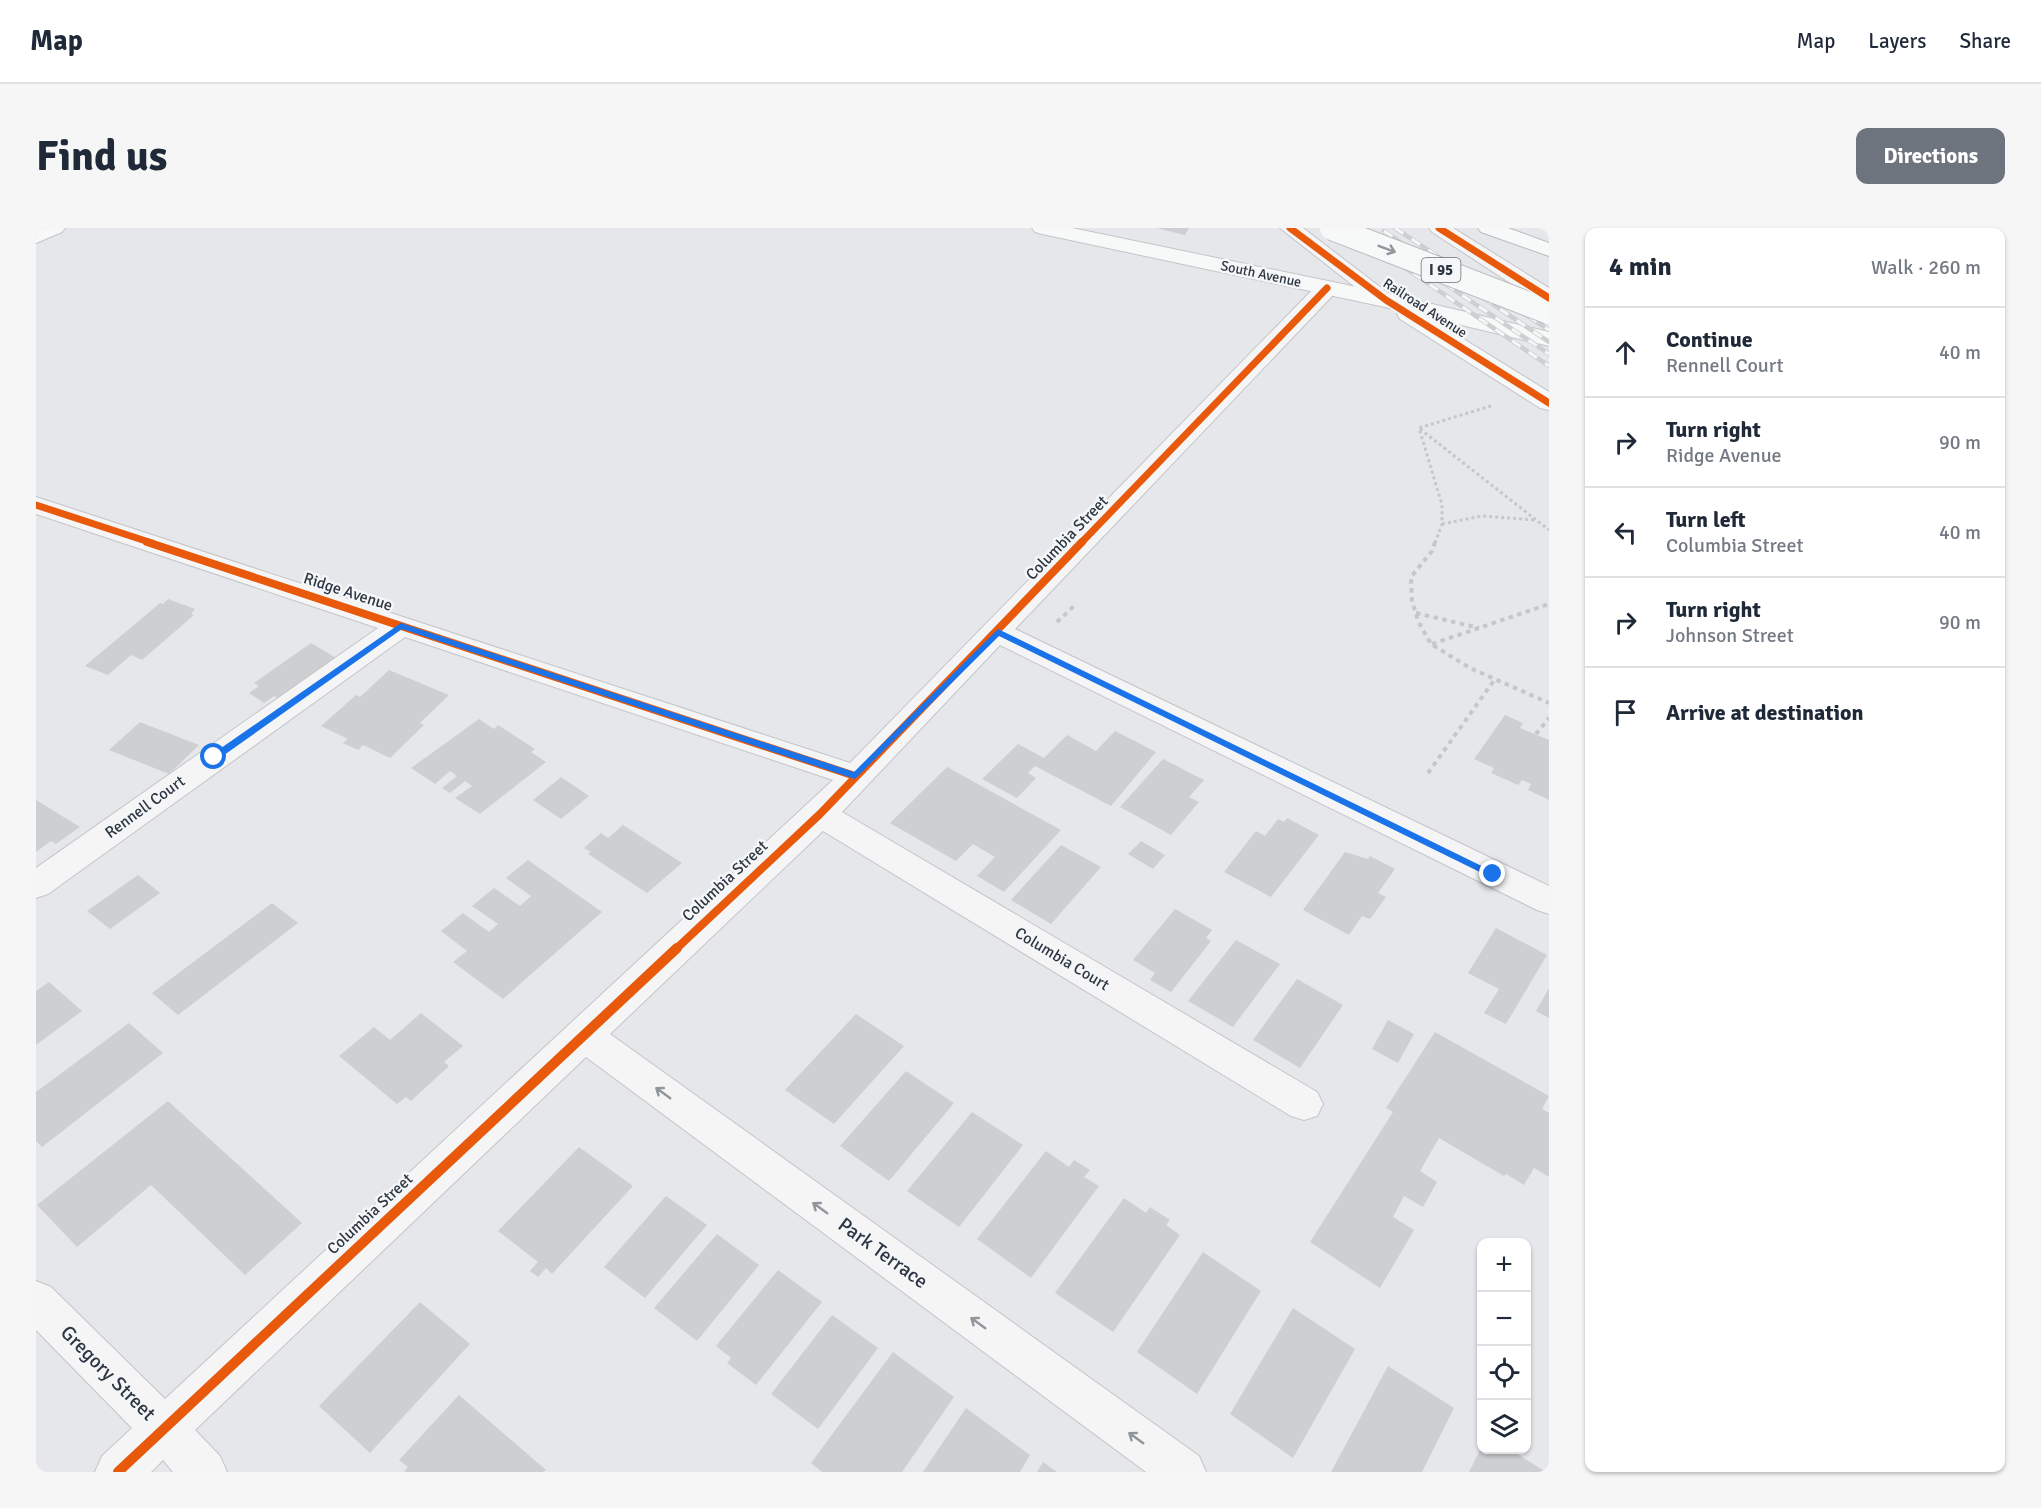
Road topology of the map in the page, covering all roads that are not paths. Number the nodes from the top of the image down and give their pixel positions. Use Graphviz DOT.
graph roads {
  1 [pos="55,228"];
  2 [pos="1042,228"];
  3 [pos="1290,228"];
  4 [pos="1332,228"];
  5 [pos="1438,228"];
  6 [pos="1488,228"];
  7 [pos="1543,228"];
  8 [pos="1549,230"];
  9 [pos="36,237"];
  10 [pos="1549,250"];
  11 [pos="1327,288"];
  12 [pos="1549,298"];
  13 [pos="1386,300"];
  14 [pos="1549,312"];
  15 [pos="1549,339"];
  16 [pos="1549,403"];
  17 [pos="36,505"];
  18 [pos="401,626"];
  19 [pos="998,632"];
  20 [pos="855,776"];
  21 [pos="820,814"];
  22 [pos="36,885"];
  23 [pos="1549,902"];
  24 [pos="582,1034"];
  25 [pos="1304,1104"];
  26 [pos="36,1301"];
  27 [pos="164,1429"];
  28 [pos="118,1472"];
  29 [pos="204,1472"];
  30 [pos="1183,1472"];
  1 -- 9 [label="main road"];
  2 -- 11 [label="main road, South Avenue"];
  3 -- 13 [label="street, Railroad Avenue"];
  4 -- 14 [label="main road, I 95, one-way, bridge"];
  5 -- 12 [label="street"];
  6 -- 10 [label="main road"];
  7 -- 8 [label="main road"];
  11 -- 13 [label="main road, South Avenue"];
  11 -- 19 [label="street, Columbia Street"];
  13 -- 15 [label="main road, South Avenue"];
  13 -- 16 [label="main road, Railroad Avenue"];
  17 -- 18 [label="street, Ridge Avenue"];
  18 -- 20 [label="street, Ridge Avenue"];
  18 -- 22 [label="street, Rennell Court"];
  19 -- 20 [label="street, Columbia Street"];
  19 -- 23 [label="street"];
  20 -- 21 [label="street, Columbia Street"];
  21 -- 24 [label="street, Columbia Street"];
  21 -- 25 [label="street, Columbia Court"];
  24 -- 27 [label="street, Columbia Street"];
  30 -- 24 [label="street, Park Terrace, one-way"];
  26 -- 27 [label="street, Gregory Street"];
  27 -- 28 [label="street, Columbia Street"];
  27 -- 29 [label="street, Gregory Street"];
}
